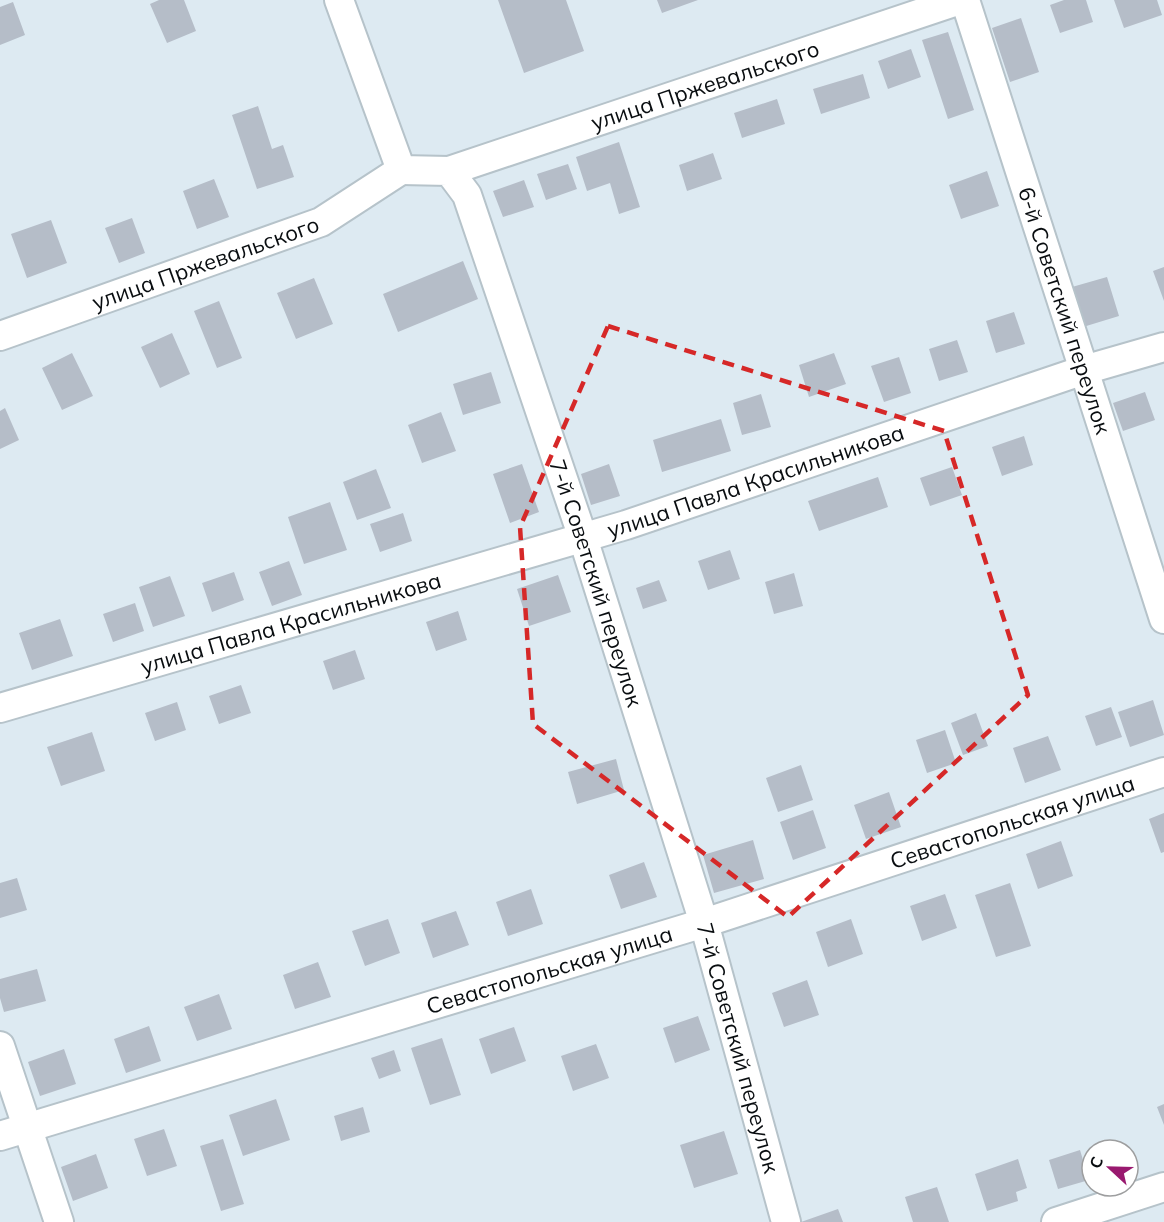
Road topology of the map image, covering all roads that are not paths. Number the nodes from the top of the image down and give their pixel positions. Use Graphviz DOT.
graph roads {
  1 [pos="339,0"];
  2 [pos="960,0"];
  3 [pos="965,0"];
  4 [pos="401,170"];
  5 [pos="449,171"];
  6 [pos="0,336"];
  7 [pos="1164,347"];
  8 [pos="1084,370"];
  9 [pos="583,538"];
  10 [pos="1164,619"];
  11 [pos="0,708"];
  12 [pos="1164,772"];
  13 [pos="704,923"];
  14 [pos="0,1046"];
  15 [pos="29,1127"];
  16 [pos="0,1136"];
  17 [pos="1164,1187"];
  18 [pos="59,1222"];
  19 [pos="786,1222"];
  20 [pos="1056,1222"];
  1 -- 4 [label="street"];
  2 -- 5 [label="street, улица Пржевальского"];
  3 -- 8 [label="street, 6-й Советский переулок"];
  4 -- 5 [label="street"];
  4 -- 6 [label="street, улица Пржевальского"];
  5 -- 9 [label="street, 7-й Советский переулок"];
  7 -- 8 [label="street, улица Павла Красильникова"];
  8 -- 9 [label="street, улица Павла Красильникова"];
  8 -- 10 [label="street, 6-й Советский переулок"];
  9 -- 11 [label="street, улица Павла Красильникова"];
  9 -- 13 [label="street, 7-й Советский переулок"];
  12 -- 13 [label="street, Севастопольская улица"];
  13 -- 15 [label="street, Севастопольская улица"];
  13 -- 19 [label="street, 7-й Советский переулок"];
  14 -- 15 [label="street"];
  15 -- 16 [label="street, Севастопольская улица"];
  15 -- 18 [label="street"];
  17 -- 20 [label="street"];
}
